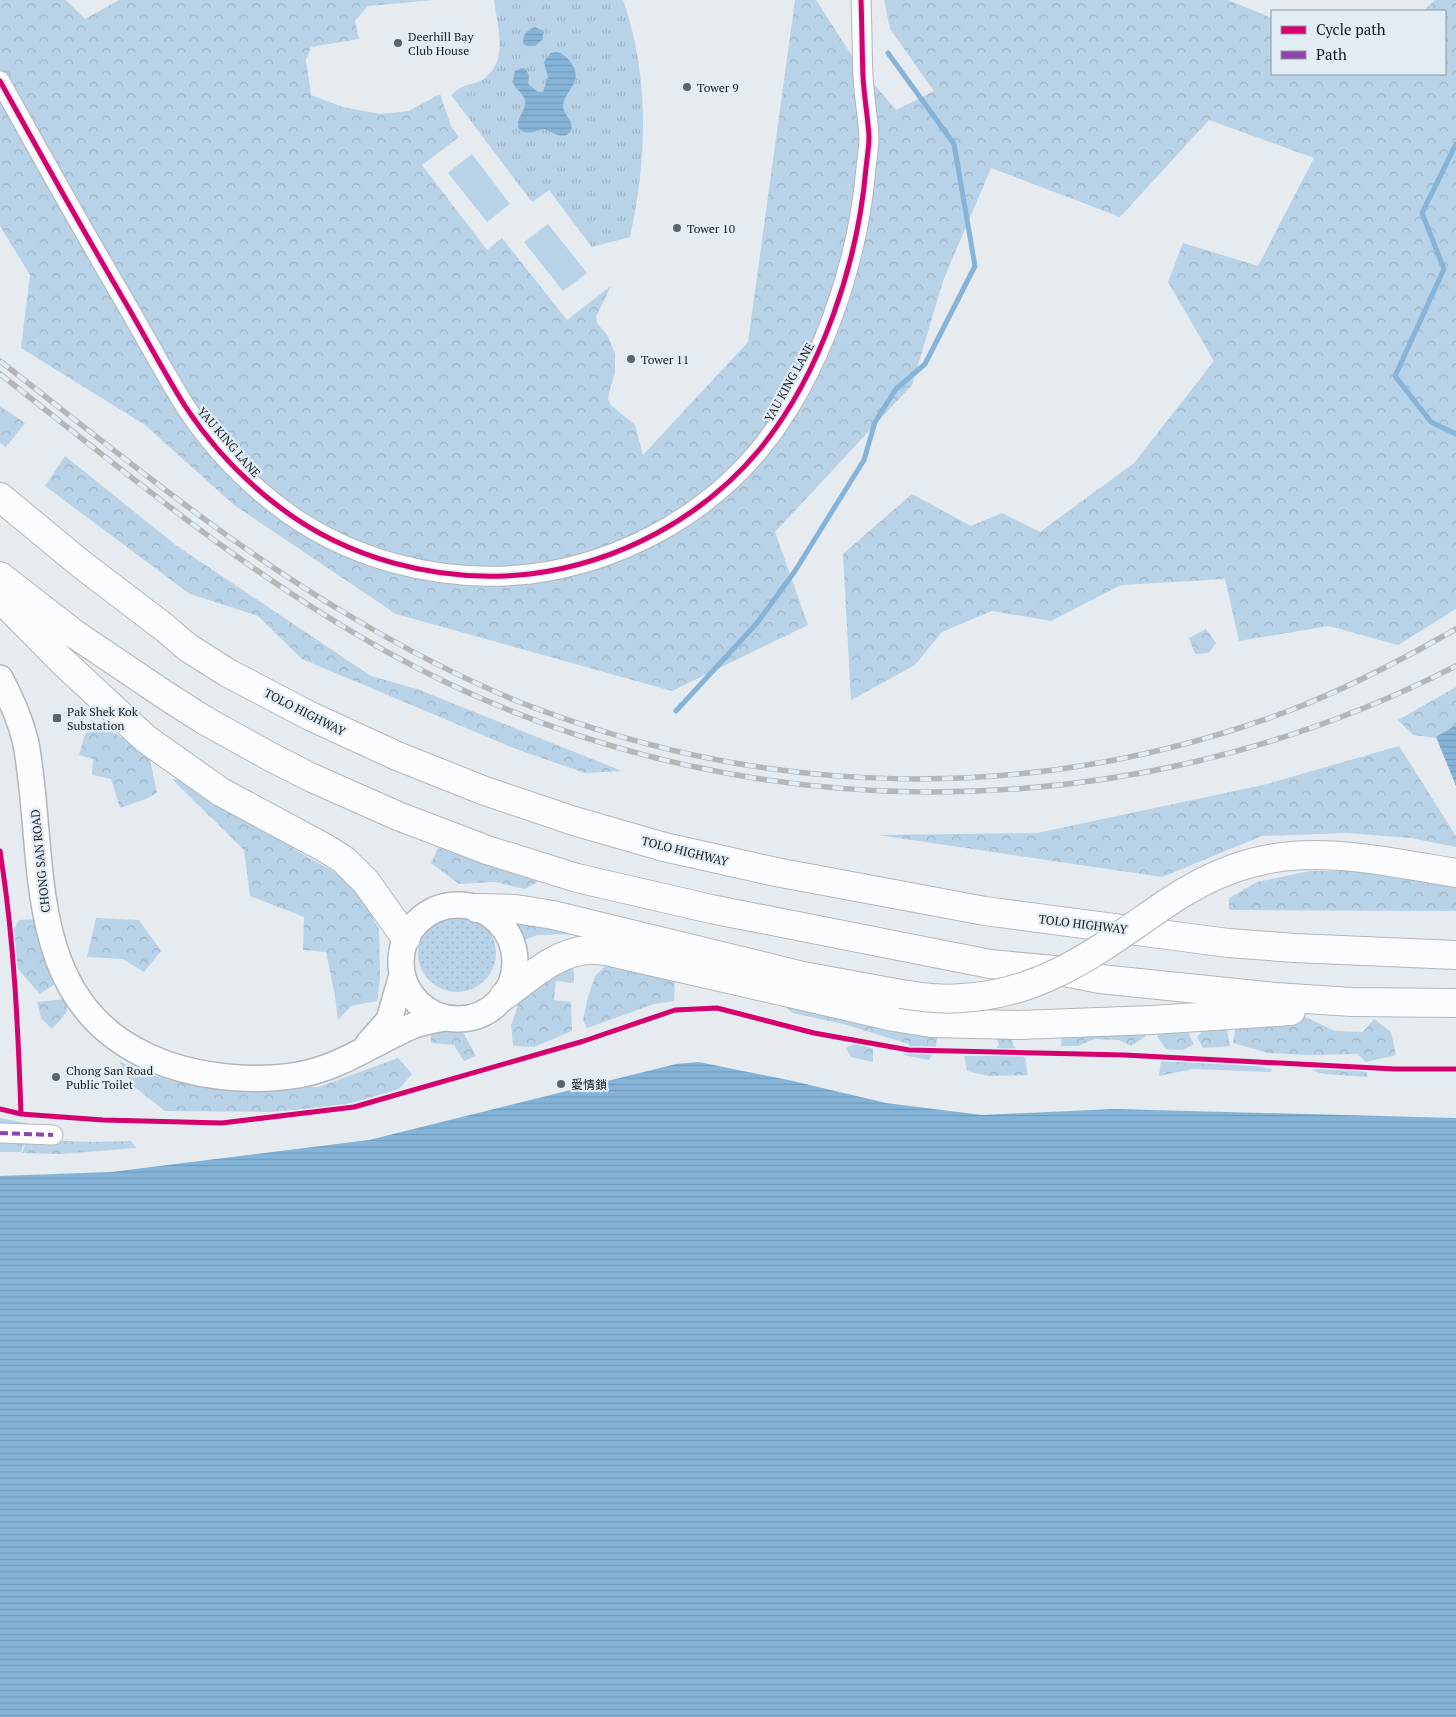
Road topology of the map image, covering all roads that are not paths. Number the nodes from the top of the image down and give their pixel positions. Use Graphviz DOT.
graph roads {
  1 [pos="861,0"];
  2 [pos="0,81"];
  3 [pos="0,497"];
  4 [pos="0,576"];
  5 [pos="0,598"];
  6 [pos="0,678"];
  7 [pos="1456,873"];
  8 [pos="477,908"];
  9 [pos="406,938"];
  10 [pos="1456,955"];
  11 [pos="402,975"];
  12 [pos="504,996"];
  13 [pos="1352,1002"];
  14 [pos="1456,1003"];
  15 [pos="445,1018"];
  16 [pos="363,1050"];
  17 [pos="0,1134"];
  18 [pos="53,1135"];
  1 -- 2 [label="street, YAU KING LANE"];
  3 -- 10 [label="highway, TOLO HIGHWAY"];
  4 -- 13 [label="highway"];
  5 -- 9 [label="highway"];
  6 -- 16 [label="main road, CHONG SAN ROAD"];
  7 -- 8 [label="highway, bridge"];
  8 -- 9 [label="main road, CHONG SAN ROAD"];
  8 -- 12 [label="main road, CHONG SAN ROAD"];
  9 -- 11 [label="main road, CHONG SAN ROAD"];
  11 -- 15 [label="main road, CHONG SAN ROAD"];
  11 -- 16 [label="main road, CHONG SAN ROAD"];
  12 -- 13 [label="highway"];
  12 -- 15 [label="main road, CHONG SAN ROAD"];
  13 -- 14 [label="highway"];
  15 -- 16 [label="main road, CHONG SAN ROAD"];
  17 -- 18 [label="street"];
}
